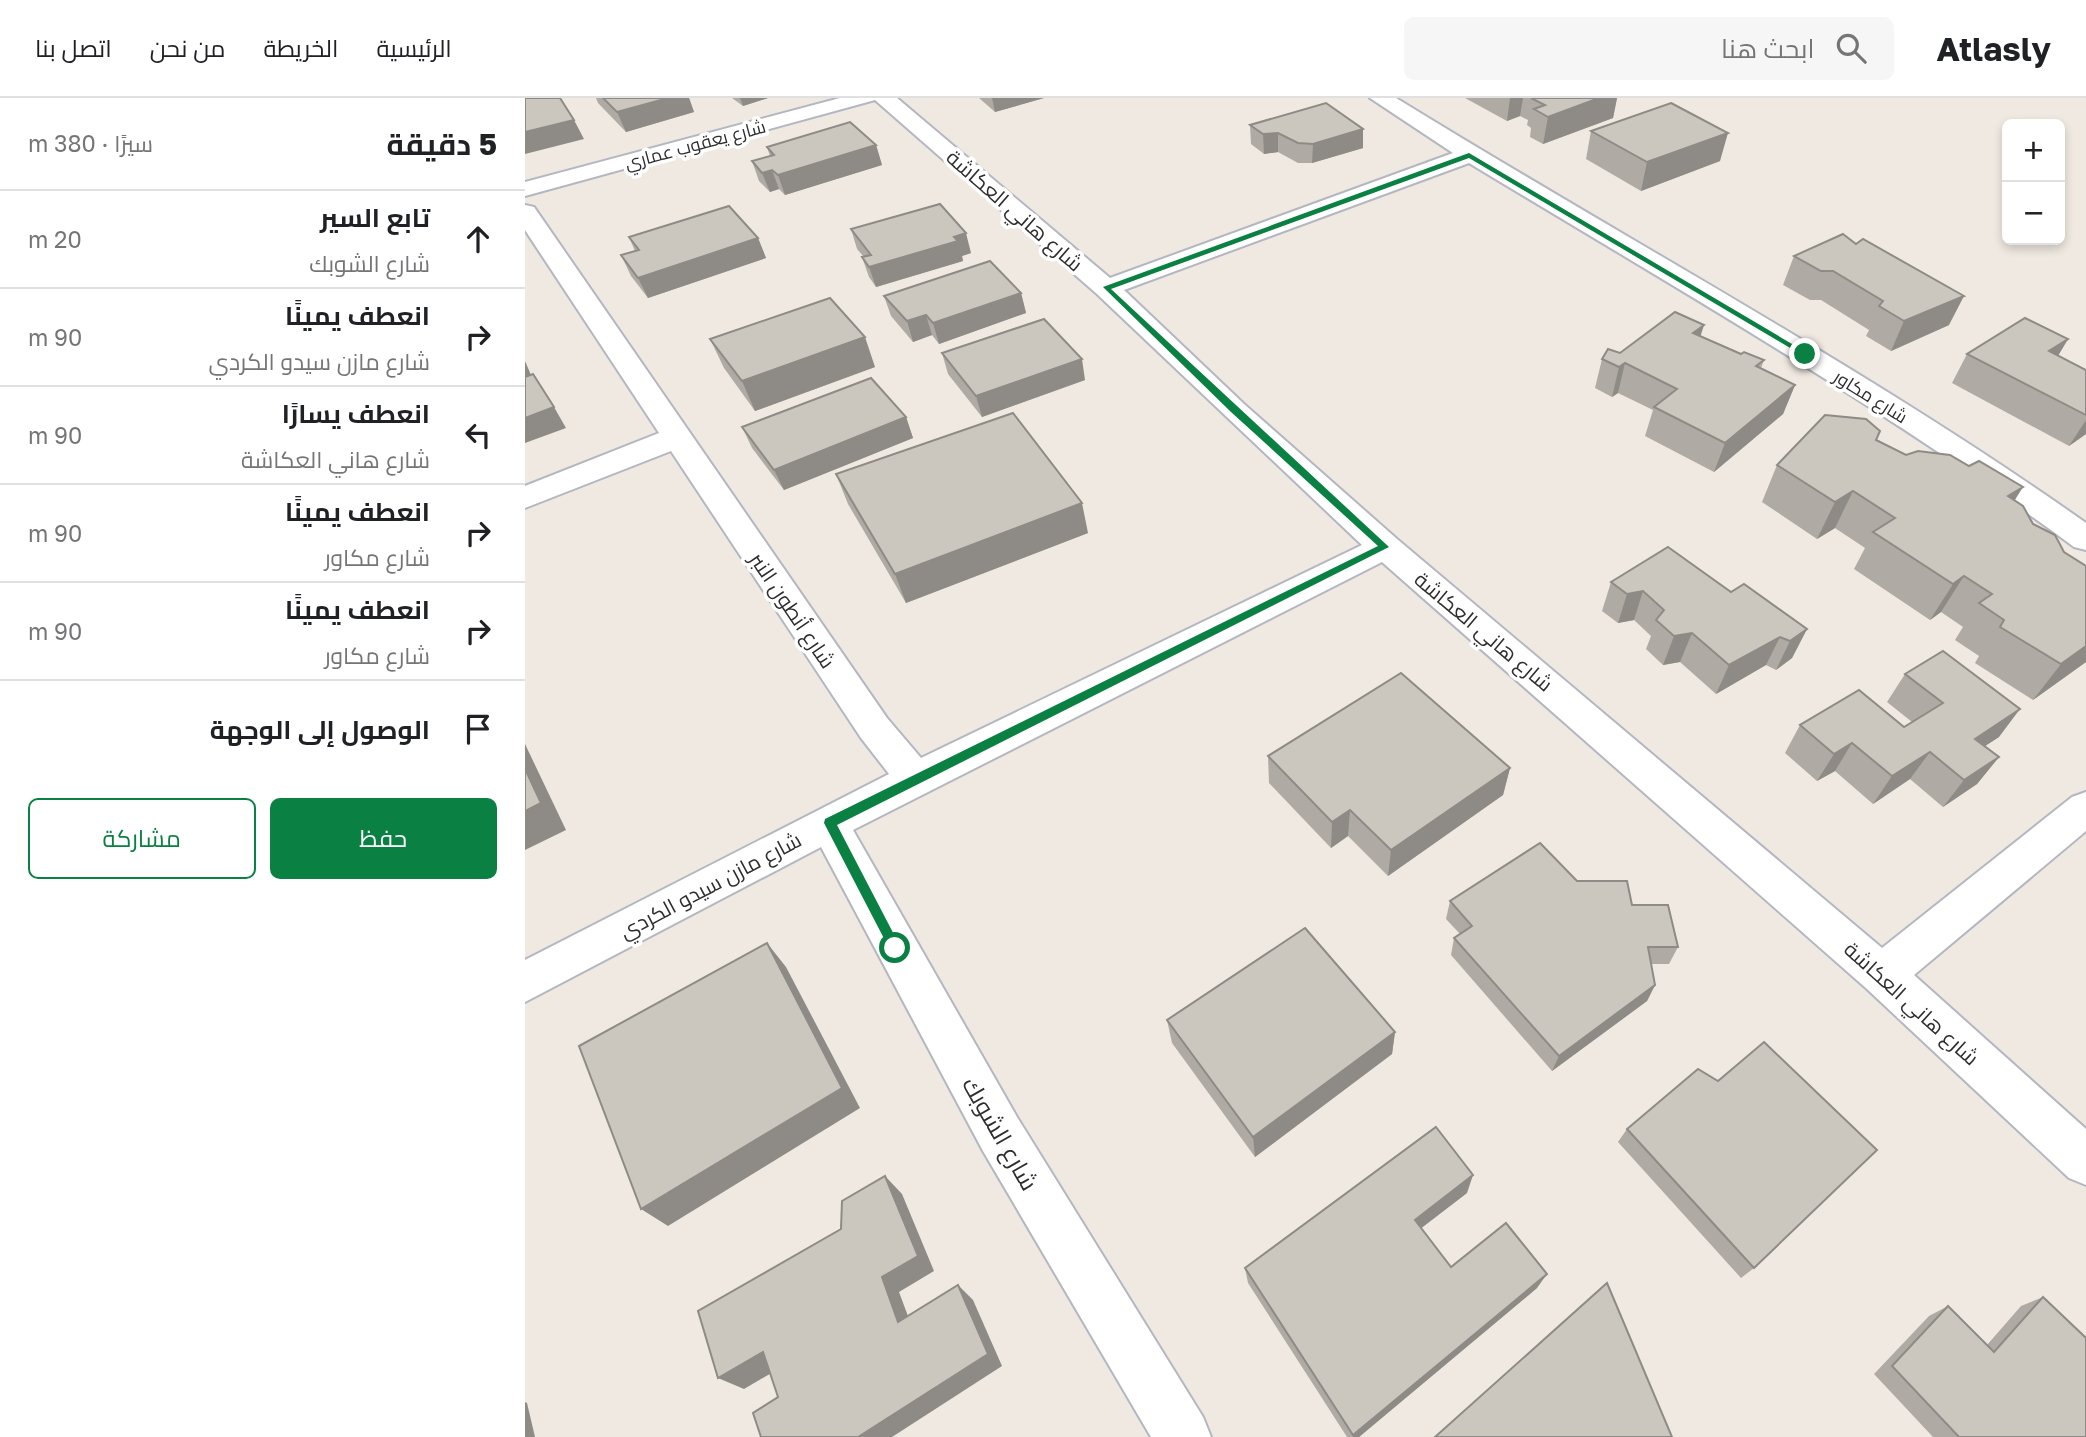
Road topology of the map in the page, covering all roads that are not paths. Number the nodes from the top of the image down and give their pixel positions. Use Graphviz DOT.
graph roads {
  1 [pos="865,98"];
  2 [pos="884,98"];
  3 [pos="1381,98"];
  4 [pos="1469,155"];
  5 [pos="525,190"];
  6 [pos="525,212"];
  7 [pos="1106,288"];
  8 [pos="675,438"];
  9 [pos="525,498"];
  10 [pos="2086,539"];
  11 [pos="1385,547"];
  12 [pos="915,779"];
  13 [pos="2086,808"];
  14 [pos="829,823"];
  15 [pos="1882,975"];
  16 [pos="525,982"];
  17 [pos="2086,1161"];
  18 [pos="1183,1437"];
  1 -- 5 [label="street, شارع يعقوب عماري"];
  2 -- 7 [label="street, شارع هاني العكاشة"];
  3 -- 4 [label="street, شارع مكاور"];
  4 -- 7 [label="street"];
  4 -- 10 [label="street, شارع مكاور"];
  6 -- 8 [label="street, شارع أنطون النبر"];
  7 -- 11 [label="street, شارع هاني العكاشة"];
  8 -- 9 [label="street"];
  8 -- 12 [label="street, شارع أنطون النبر"];
  11 -- 12 [label="street, شارع مازن سيدو الكردي"];
  11 -- 15 [label="street, شارع هاني العكاشة"];
  12 -- 14 [label="street, شارع مازن سيدو الكردي"];
  13 -- 15 [label="street"];
  14 -- 16 [label="street, شارع مازن سيدو الكردي"];
  14 -- 18 [label="street, شارع الشوبك"];
  15 -- 17 [label="street, شارع هاني العكاشة"];
}
